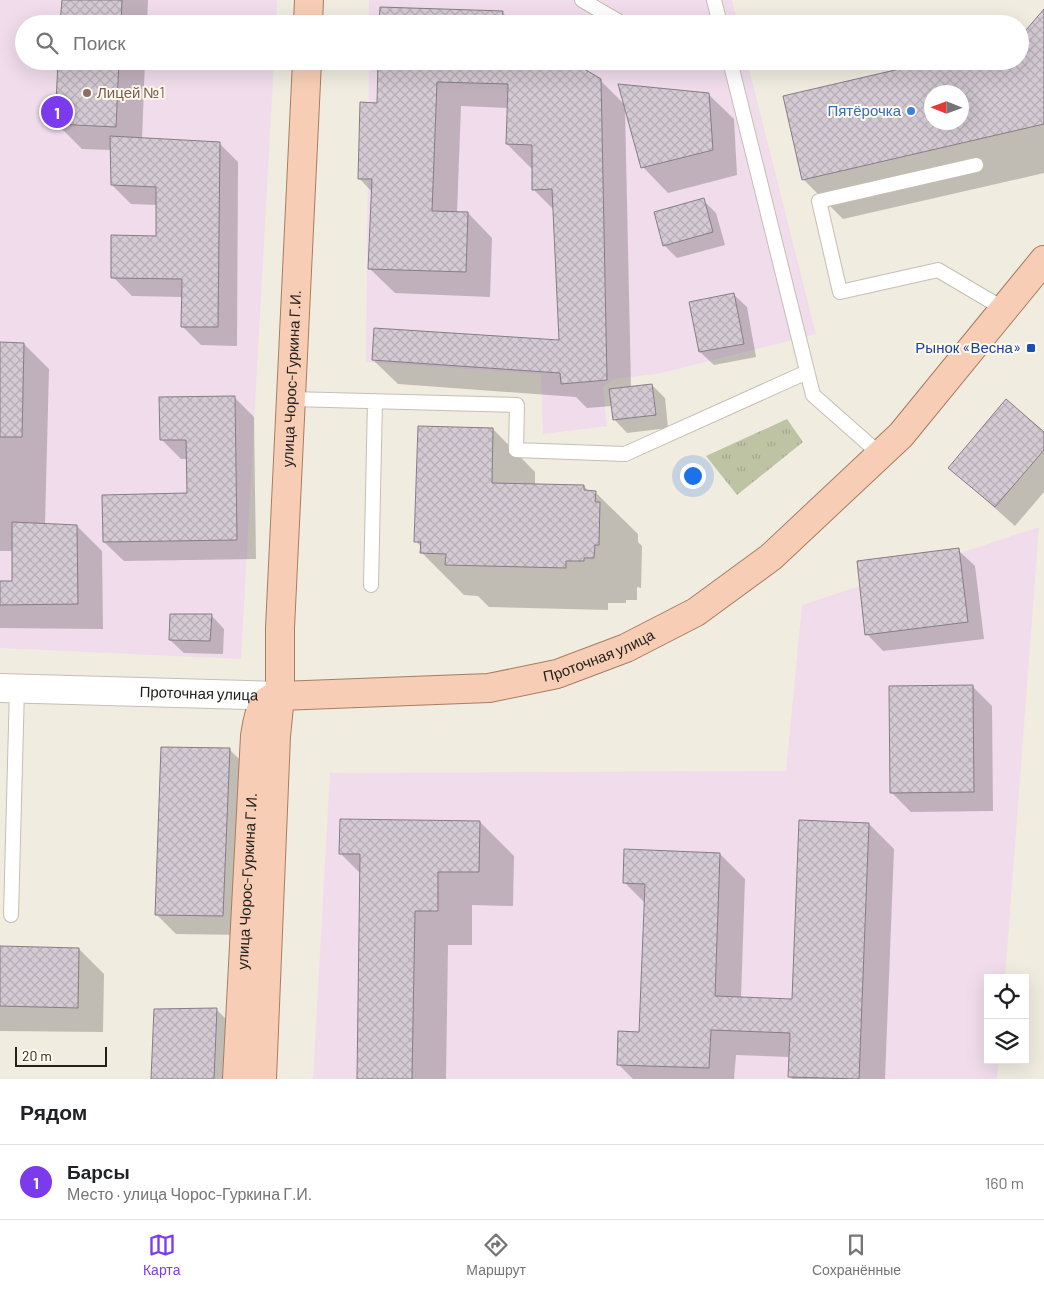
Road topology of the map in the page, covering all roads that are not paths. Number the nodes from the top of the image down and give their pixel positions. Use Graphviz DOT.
graph roads {
  1 [pos="310,0"];
  2 [pos="582,0"];
  3 [pos="714,0"];
  4 [pos="309,15"];
  5 [pos="608,15"];
  6 [pos="718,15"];
  7 [pos="307,70"];
  8 [pos="732,70"];
  9 [pos="976,165"];
  10 [pos="1044,260"];
  11 [pos="1004,309"];
  12 [pos="808,372"];
  13 [pos="291,399"];
  14 [pos="376,401"];
  15 [pos="881,455"];
  16 [pos="371,585"];
  17 [pos="8,688"];
  18 [pos="280,696"];
  19 [pos="12,916"];
  20 [pos="237,1079"];
  21 [pos="262,1079"];
  1 -- 4 [label="main road"];
  2 -- 5 [label="lane"];
  3 -- 6 [label="lane"];
  7 -- 13 [label="main road, улица Чорос-Гуркина Г.И."];
  8 -- 12 [label="lane"];
  9 -- 11 [label="lane"];
  10 -- 11 [label="main road, Проточная улица"];
  11 -- 15 [label="main road, Проточная улица"];
  12 -- 14 [label="lane"];
  12 -- 15 [label="lane"];
  13 -- 14 [label="lane"];
  13 -- 18 [label="main road, улица Чорос-Гуркина Г.И."];
  14 -- 16 [label="lane"];
  15 -- 18 [label="main road, Проточная улица"];
  17 -- 18 [label="street, Проточная улица"];
  17 -- 19 [label="lane"];
  18 -- 20 [label="main road, улица Чорос-Гуркина Г.И."];
  18 -- 21 [label="main road, улица Чорос-Гуркина Г.И."];
}
